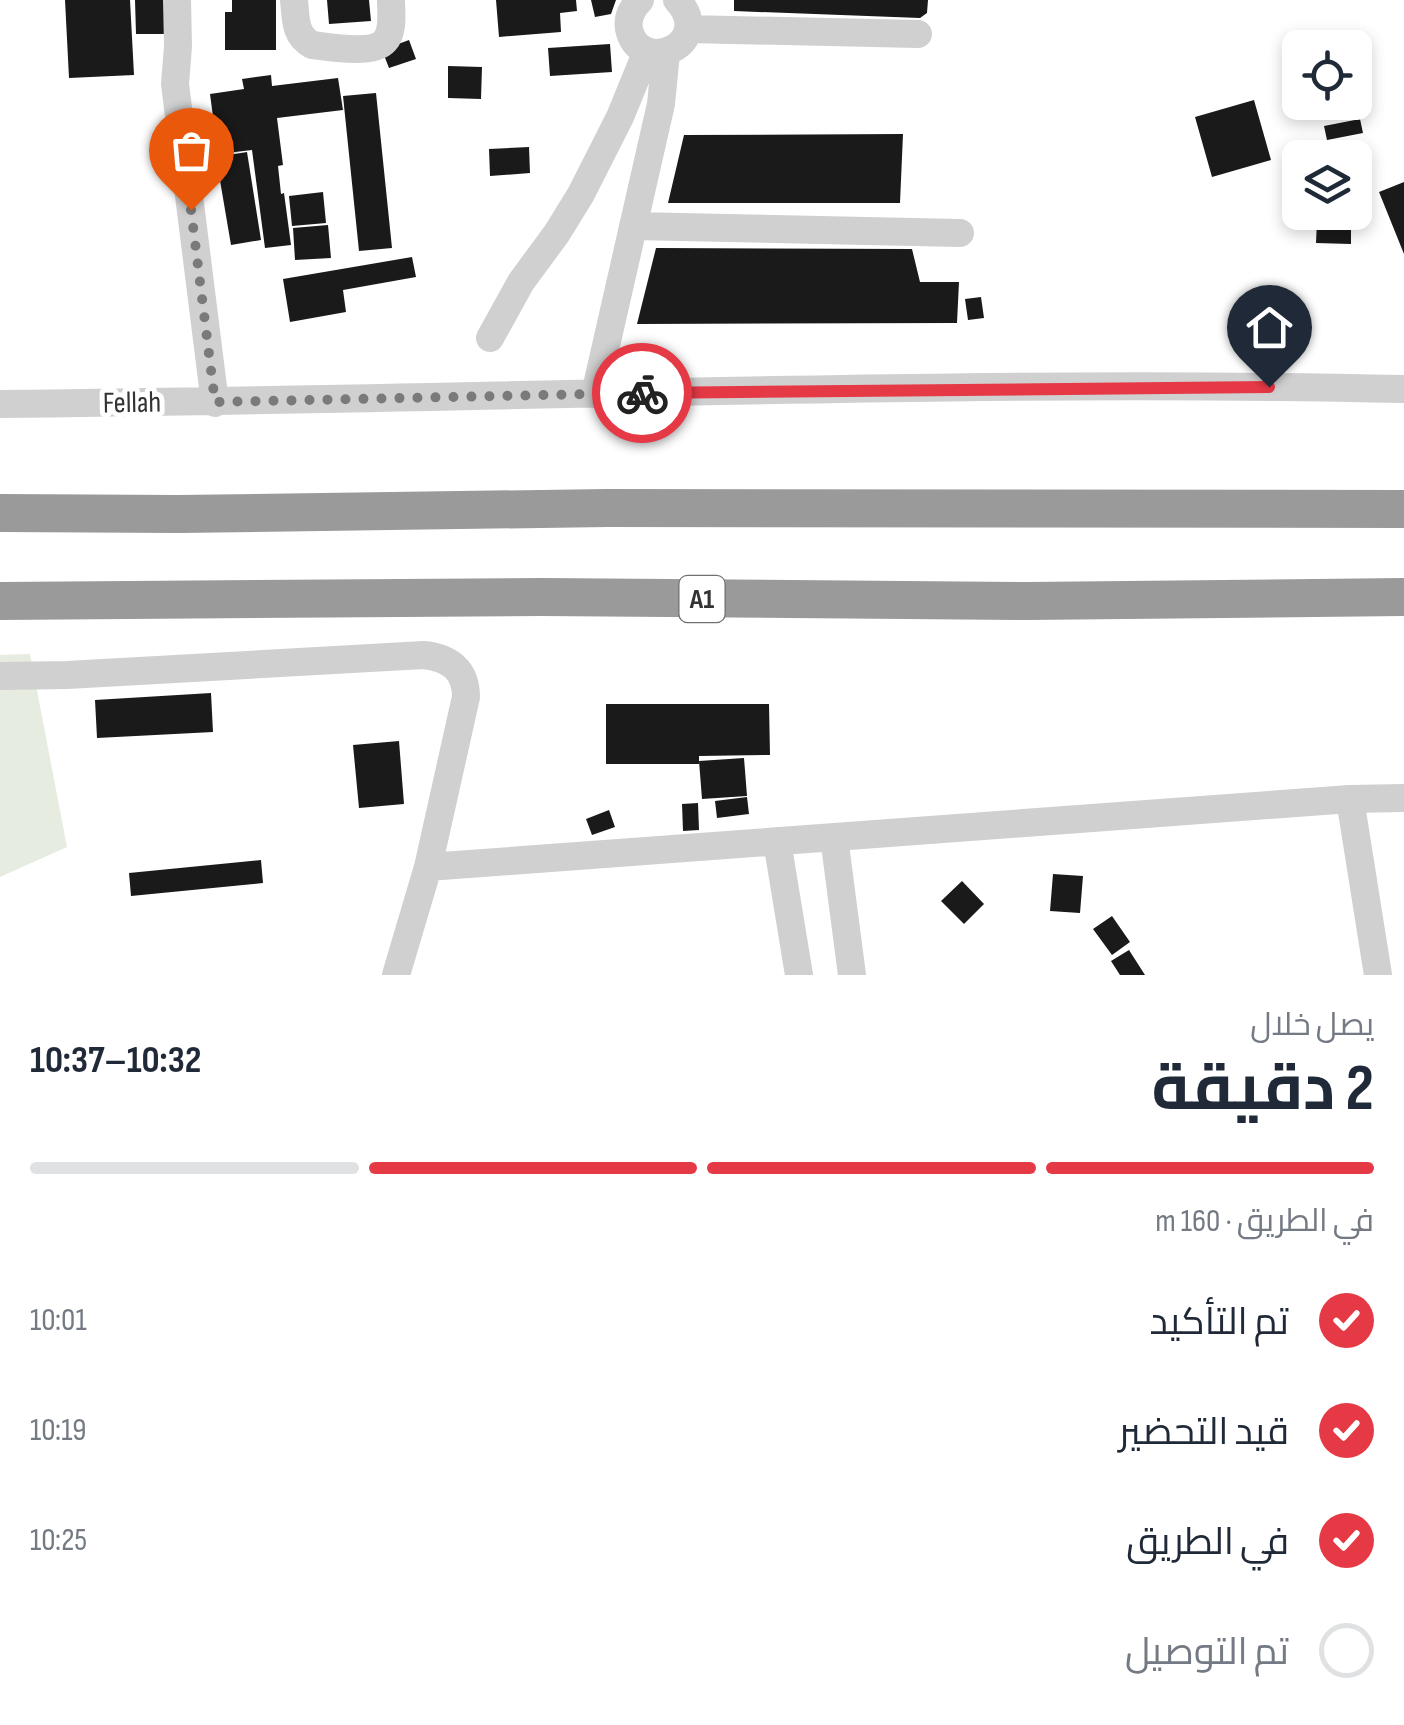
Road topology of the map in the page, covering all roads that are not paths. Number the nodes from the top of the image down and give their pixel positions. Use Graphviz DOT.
graph roads {
  1 [pos="177,0"];
  2 [pos="294,0"];
  3 [pos="391,0"];
  4 [pos="640,0"];
  5 [pos="678,0"];
  6 [pos="688,28"];
  7 [pos="918,34"];
  8 [pos="656,52"];
  9 [pos="634,226"];
  10 [pos="960,232"];
  11 [pos="490,338"];
  12 [pos="1404,389"];
  13 [pos="594,394"];
  14 [pos="215,402"];
  15 [pos="0,404"];
  16 [pos="1404,508"];
  17 [pos="0,512"];
  18 [pos="1404,598"];
  19 [pos="0,602"];
  20 [pos="0,676"];
  21 [pos="1404,798"];
  22 [pos="1350,800"];
  23 [pos="834,837"];
  24 [pos="777,841"];
  25 [pos="428,867"];
  26 [pos="396,975"];
  27 [pos="799,975"];
  28 [pos="852,975"];
  29 [pos="1378,975"];
  1 -- 14 [label="street"];
  2 -- 3 [label="street"];
  4 -- 8 [label="street"];
  5 -- 6 [label="street"];
  6 -- 7 [label="street"];
  6 -- 8 [label="street"];
  8 -- 9 [label="street"];
  8 -- 11 [label="street"];
  9 -- 10 [label="street"];
  9 -- 13 [label="street"];
  12 -- 13 [label="street, Fellah"];
  13 -- 14 [label="street, Fellah"];
  14 -- 15 [label="street, Fellah"];
  16 -- 17 [label="highway"];
  18 -- 19 [label="highway, A1"];
  20 -- 25 [label="street"];
  21 -- 22 [label="street"];
  22 -- 23 [label="street"];
  22 -- 29 [label="street"];
  23 -- 24 [label="street"];
  23 -- 28 [label="street"];
  24 -- 25 [label="street"];
  24 -- 27 [label="street"];
  25 -- 26 [label="street"];
}
